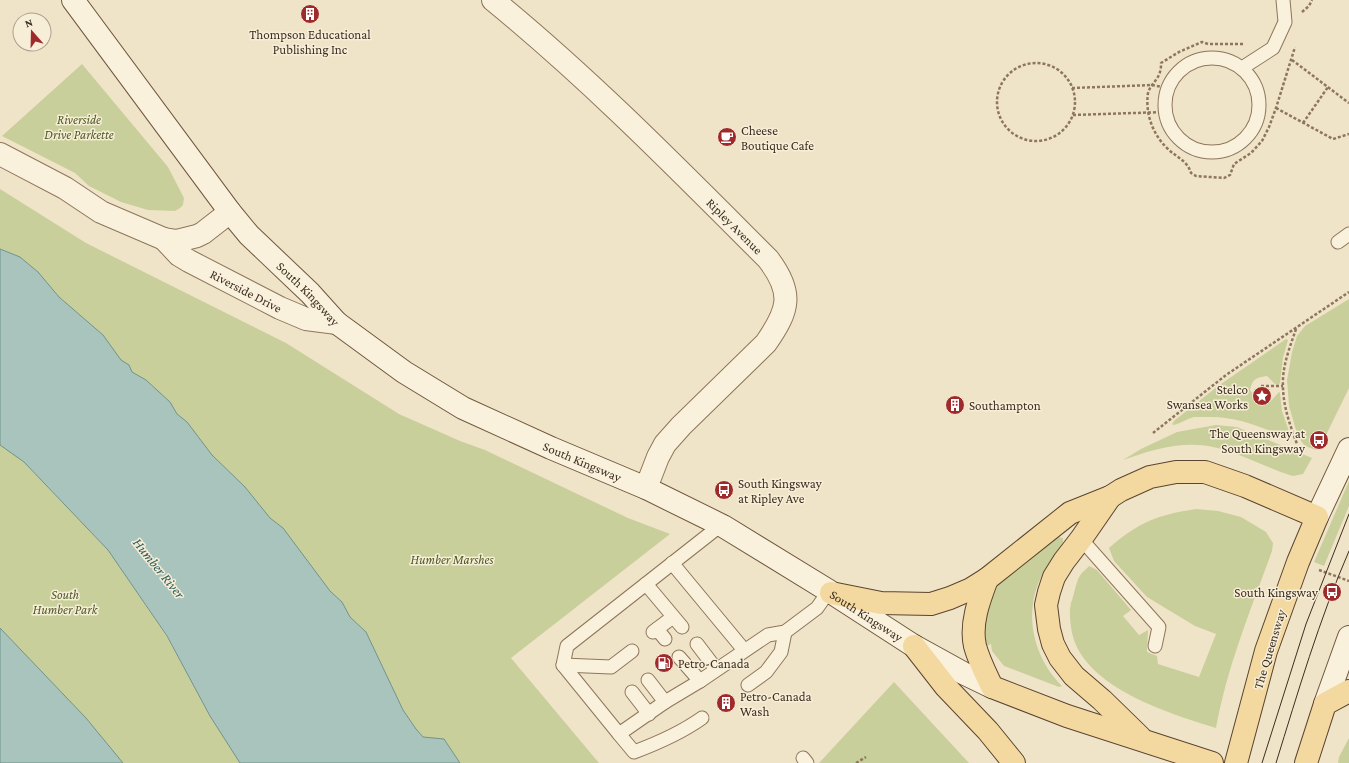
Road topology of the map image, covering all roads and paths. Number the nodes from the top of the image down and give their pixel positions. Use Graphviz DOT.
graph roads {
  1 [pos="73,0"];
  2 [pos="493,0"];
  3 [pos="1283,0"];
  4 [pos="1247,44"];
  5 [pos="1242,68"];
  6 [pos="1152,85"];
  7 [pos="1328,87"];
  8 [pos="1072,88"];
  9 [pos="1168,88"];
  10 [pos="1349,103"];
  11 [pos="1276,108"];
  12 [pos="1148,112"];
  13 [pos="1165,112"];
  14 [pos="1073,115"];
  15 [pos="1303,123"];
  16 [pos="1349,134"];
  17 [pos="0,154"];
  18 [pos="230,212"];
  19 [pos="1349,234"];
  20 [pos="164,239"];
  21 [pos="1338,242"];
  22 [pos="1349,292"];
  23 [pos="338,323"];
  24 [pos="1296,329"];
  25 [pos="1261,386"];
  26 [pos="1283,386"];
  27 [pos="1153,433"];
  28 [pos="1297,444"];
  29 [pos="1349,449"];
  30 [pos="646,488"];
  31 [pos="1110,497"];
  32 [pos="1317,517"];
  33 [pos="721,525"];
  34 [pos="1081,539"];
  35 [pos="672,563"];
  36 [pos="1317,569"];
  37 [pos="987,579"];
  38 [pos="1349,581"];
  39 [pos="646,584"];
  40 [pos="1346,587"];
  41 [pos="830,592"];
  42 [pos="673,617"];
  43 [pos="682,627"];
  44 [pos="785,632"];
  45 [pos="659,634"];
  46 [pos="1349,637"];
  47 [pos="697,644"];
  48 [pos="914,646"];
  49 [pos="1155,646"];
  50 [pos="744,650"];
  51 [pos="631,656"];
  52 [pos="679,657"];
  53 [pos="563,666"];
  54 [pos="716,669"];
  55 [pos="648,680"];
  56 [pos="700,681"];
  57 [pos="748,685"];
  58 [pos="992,687"];
  59 [pos="1349,691"];
  60 [pos="632,692"];
  61 [pos="666,702"];
  62 [pos="1325,704"];
  63 [pos="649,714"];
  64 [pos="702,718"];
  65 [pos="619,734"];
  66 [pos="1151,743"];
  67 [pos="866,757"];
  68 [pos="856,763"];
  69 [pos="1014,763"];
  70 [pos="1212,763"];
  71 [pos="1236,763"];
  72 [pos="1306,763"];
  1 -- 18 [label="street, South Kingsway"];
  2 -- 30 [label="street, Ripley Avenue"];
  3 -- 5 [label="lane"];
  4 -- 6 [label="path"];
  5 -- 9 [label="lane"];
  5 -- 13 [label="lane"];
  6 -- 8 [label="path"];
  6 -- 9 [label="path"];
  6 -- 12 [label="path"];
  7 -- 10 [label="path"];
  7 -- 11 [label="path"];
  7 -- 15 [label="path"];
  8 -- 14 [label="path"];
  8 -- 14 [label="path"];
  9 -- 13 [label="lane"];
  11 -- 12 [label="path"];
  11 -- 15 [label="path"];
  12 -- 13 [label="path"];
  12 -- 14 [label="path"];
  15 -- 16 [label="path"];
  17 -- 20 [label="street, Riverside Drive"];
  18 -- 20 [label="street, Riverside Drive"];
  18 -- 23 [label="street, South Kingsway"];
  19 -- 21 [label="lane"];
  20 -- 23 [label="street, Riverside Drive"];
  22 -- 24 [label="path"];
  23 -- 30 [label="street, South Kingsway"];
  24 -- 26 [label="path"];
  24 -- 27 [label="path"];
  25 -- 26 [label="path"];
  26 -- 28 [label="path"];
  29 -- 32 [label="street, The Queensway"];
  30 -- 33 [label="street, South Kingsway"];
  31 -- 32 [label="main road"];
  31 -- 34 [label="main road"];
  31 -- 37 [label="main road"];
  32 -- 71 [label="main road, The Queensway"];
  33 -- 35 [label="lane"];
  33 -- 41 [label="street, South Kingsway"];
  34 -- 49 [label="lane"];
  34 -- 66 [label="main road"];
  35 -- 39 [label="lane"];
  35 -- 50 [label="lane"];
  36 -- 38 [label="path"];
  37 -- 41 [label="main road"];
  37 -- 58 [label="main road"];
  38 -- 40 [label="path"];
  39 -- 42 [label="lane"];
  39 -- 53 [label="lane"];
  41 -- 44 [label="lane"];
  41 -- 48 [label="street, South Kingsway"];
  42 -- 43 [label="lane"];
  42 -- 45 [label="lane"];
  44 -- 50 [label="lane"];
  44 -- 57 [label="lane"];
  46 -- 62 [label="street"];
  47 -- 54 [label="lane"];
  48 -- 58 [label="street, South Kingsway"];
  48 -- 69 [label="main road"];
  50 -- 54 [label="lane"];
  51 -- 53 [label="lane"];
  52 -- 56 [label="lane"];
  53 -- 65 [label="lane"];
  54 -- 56 [label="lane"];
  55 -- 61 [label="lane"];
  56 -- 61 [label="lane"];
  58 -- 66 [label="main road, South Kingsway"];
  59 -- 62 [label="main road"];
  60 -- 63 [label="lane"];
  61 -- 63 [label="lane"];
  62 -- 72 [label="main road"];
  63 -- 65 [label="lane"];
  64 -- 65 [label="lane"];
  66 -- 70 [label="main road, South Kingsway"];
  67 -- 68 [label="path"];
}
